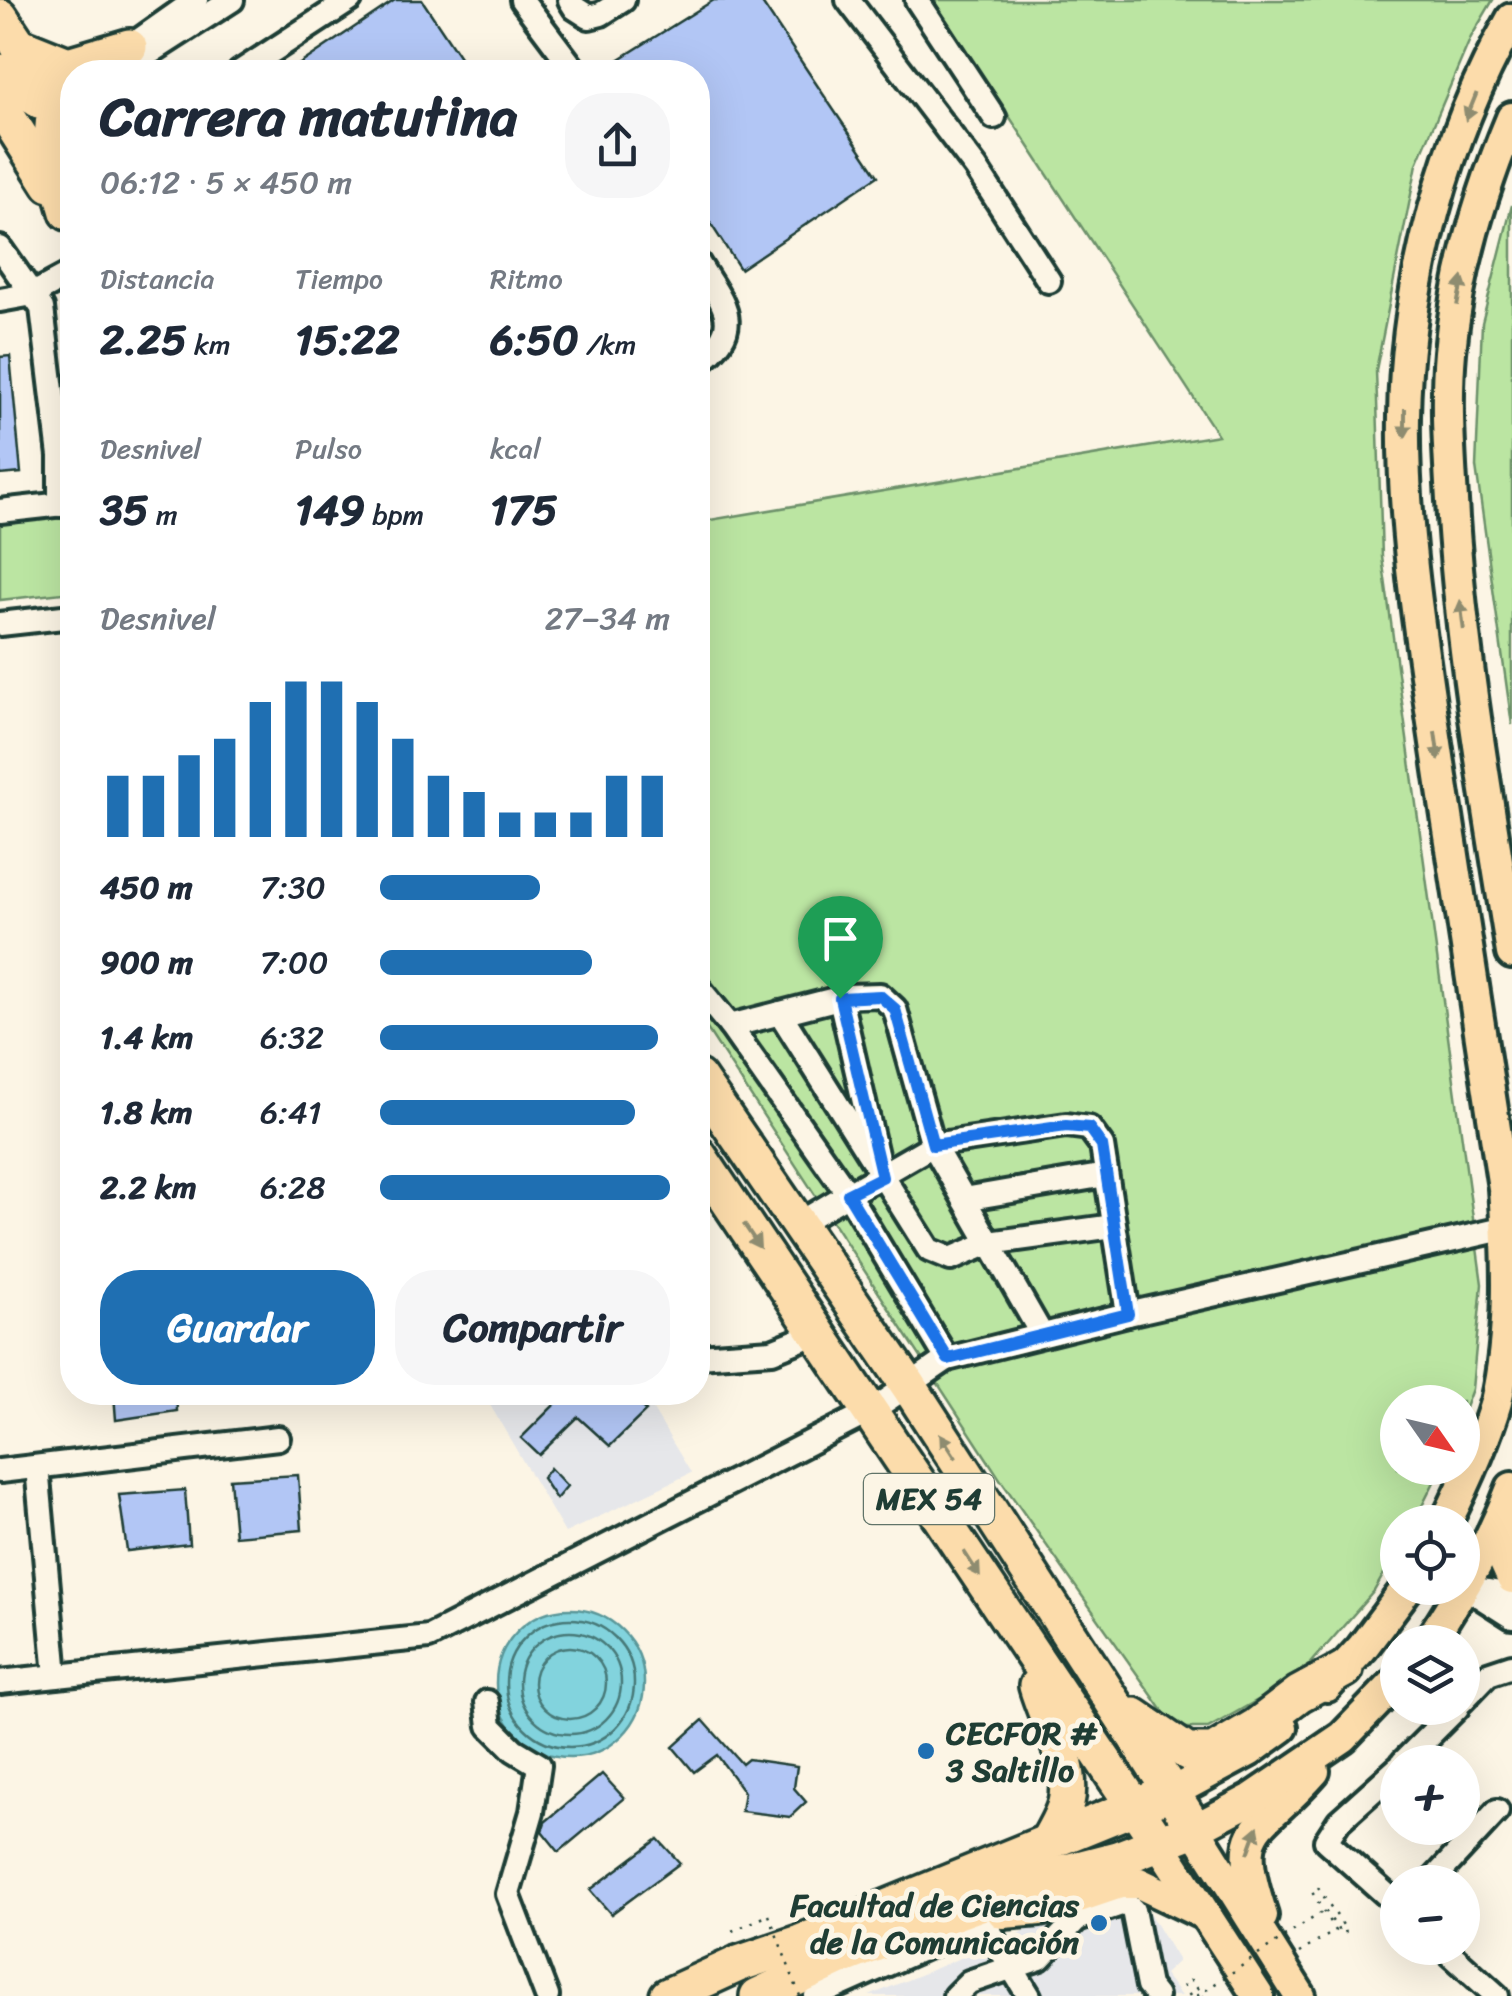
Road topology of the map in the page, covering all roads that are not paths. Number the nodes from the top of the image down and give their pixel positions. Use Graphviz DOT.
graph roads {
  1 [pos="196,0"];
  2 [pos="232,0"];
  3 [pos="350,0"];
  4 [pos="522,0"];
  5 [pos="570,0"];
  6 [pos="623,0"];
  7 [pos="848,0"];
  8 [pos="917,0"];
  9 [pos="1512,19"];
  10 [pos="6,45"];
  11 [pos="125,60"];
  12 [pos="129,60"];
  13 [pos="258,60"];
  14 [pos="567,60"];
  15 [pos="60,62"];
  16 [pos="60,96"];
  17 [pos="0,105"];
  18 [pos="994,117"];
  19 [pos="1512,118"];
  20 [pos="60,125"];
  21 [pos="60,184"];
  22 [pos="60,200"];
  23 [pos="0,248"];
  24 [pos="60,280"];
  25 [pos="1049,280"];
  26 [pos="710,283"];
  27 [pos="34,294"];
  28 [pos="0,300"];
  29 [pos="710,352"];
  30 [pos="60,456"];
  31 [pos="60,505"];
  32 [pos="0,511"];
  33 [pos="60,617"];
  34 [pos="0,624"];
  35 [pos="1512,954"];
  36 [pos="840,998"];
  37 [pos="710,1002"];
  38 [pos="780,1013"];
  39 [pos="730,1026"];
  40 [pos="710,1096"];
  41 [pos="933,1145"];
  42 [pos="710,1173"];
  43 [pos="1106,1175"];
  44 [pos="882,1177"];
  45 [pos="848,1194"];
  46 [pos="964,1198"];
  47 [pos="798,1224"];
  48 [pos="1114,1226"];
  49 [pos="1510,1228"];
  50 [pos="989,1243"];
  51 [pos="1128,1314"];
  52 [pos="818,1333"];
  53 [pos="1042,1335"];
  54 [pos="710,1355"];
  55 [pos="948,1359"];
  56 [pos="909,1386"];
  57 [pos="1495,1404"];
  58 [pos="871,1411"];
  59 [pos="278,1438"];
  60 [pos="38,1467"];
  61 [pos="0,1470"];
  62 [pos="1512,1488"];
  63 [pos="1453,1505"];
  64 [pos="1473,1505"];
  65 [pos="1500,1519"];
  66 [pos="1480,1555"];
  67 [pos="1512,1578"];
  68 [pos="1480,1589"];
  69 [pos="1512,1595"];
  70 [pos="1480,1597"];
  71 [pos="1394,1605"];
  72 [pos="1413,1605"];
  73 [pos="1512,1618"];
  74 [pos="1026,1647"];
  75 [pos="1354,1659"];
  76 [pos="1512,1666"];
  77 [pos="56,1676"];
  78 [pos="0,1682"];
  79 [pos="1480,1682"];
  80 [pos="1380,1698"];
  81 [pos="487,1702"];
  82 [pos="1117,1704"];
  83 [pos="1440,1725"];
  84 [pos="1343,1736"];
  85 [pos="1420,1745"];
  86 [pos="1380,1784"];
  87 [pos="1172,1793"];
  88 [pos="1134,1807"];
  89 [pos="1498,1812"];
  90 [pos="1195,1829"];
  91 [pos="1049,1840"];
  92 [pos="1159,1843"];
  93 [pos="1117,1859"];
  94 [pos="1447,1865"];
  95 [pos="1380,1890"];
  96 [pos="1206,1915"];
  97 [pos="994,1917"];
  98 [pos="800,1943"];
  99 [pos="1010,1965"];
  100 [pos="1463,1965"];
  101 [pos="1279,1966"];
  102 [pos="1147,1993"];
  103 [pos="547,1996"];
  104 [pos="668,1996"];
  105 [pos="710,1996"];
  106 [pos="758,1996"];
  107 [pos="816,1996"];
  108 [pos="955,1996"];
  109 [pos="1028,1996"];
  110 [pos="1258,1996"];
  111 [pos="1300,1996"];
  112 [pos="1497,1996"];
  1 -- 11 [label="street"];
  2 -- 12 [label="street"];
  3 -- 13 [label="street"];
  4 -- 14 [label="street"];
  5 -- 6 [label="street"];
  7 -- 25 [label="street"];
  8 -- 18 [label="street"];
  9 -- 49 [label="main road, one-way"];
  10 -- 15 [label="highway"];
  10 -- 16 [label="highway"];
  17 -- 22 [label="highway"];
  35 -- 19 [label="main road, one-way"];
  20 -- 21 [label="highway"];
  23 -- 27 [label="street"];
  24 -- 27 [label="street"];
  26 -- 29 [label="street"];
  27 -- 28 [label="street"];
  27 -- 30 [label="street"];
  31 -- 32 [label="street"];
  33 -- 34 [label="street"];
  36 -- 38 [label="street"];
  36 -- 41 [label="street"];
  36 -- 44 [label="street"];
  37 -- 39 [label="street"];
  38 -- 39 [label="street"];
  38 -- 44 [label="street"];
  39 -- 45 [label="street"];
  40 -- 47 [label="highway, MEX 54"];
  41 -- 43 [label="street"];
  41 -- 44 [label="street"];
  41 -- 46 [label="street"];
  42 -- 52 [label="highway, MEX 54, one-way"];
  43 -- 46 [label="street"];
  43 -- 48 [label="street"];
  44 -- 45 [label="street"];
  44 -- 50 [label="street"];
  45 -- 47 [label="street"];
  45 -- 55 [label="street"];
  46 -- 50 [label="street"];
  47 -- 56 [label="highway, MEX 54"];
  48 -- 50 [label="street"];
  48 -- 51 [label="street"];
  49 -- 51 [label="street"];
  49 -- 57 [label="main road"];
  50 -- 53 [label="street"];
  51 -- 53 [label="street"];
  52 -- 54 [label="street"];
  52 -- 58 [label="highway, MEX 54"];
  53 -- 55 [label="street"];
  55 -- 56 [label="street"];
  56 -- 58 [label="street"];
  82 -- 56 [label="highway, MEX 54, one-way"];
  57 -- 63 [label="main road"];
  57 -- 64 [label="main road"];
  58 -- 74 [label="highway, MEX 54, one-way"];
  58 -- 77 [label="street"];
  59 -- 60 [label="street"];
  60 -- 61 [label="street"];
  60 -- 77 [label="street"];
  62 -- 65 [label="main road"];
  65 -- 66 [label="main road"];
  65 -- 67 [label="main road"];
  68 -- 69 [label="street"];
  70 -- 73 [label="street"];
  71 -- 75 [label="main road"];
  72 -- 75 [label="main road"];
  74 -- 88 [label="highway, MEX 54"];
  74 -- 91 [label="highway"];
  75 -- 82 [label="highway"];
  75 -- 87 [label="main road"];
  76 -- 79 [label="street"];
  77 -- 78 [label="street"];
  80 -- 84 [label="main road"];
  81 -- 103 [label="street"];
  82 -- 87 [label="highway, MEX 54"];
  83 -- 85 [label="street"];
  84 -- 90 [label="main road"];
  101 -- 84 [label="main road, one-way"];
  86 -- 95 [label="street"];
  87 -- 88 [label="highway"];
  87 -- 90 [label="highway, MEX 54"];
  88 -- 91 [label="highway"];
  88 -- 92 [label="highway, MEX 54"];
  89 -- 94 [label="street"];
  90 -- 92 [label="highway"];
  90 -- 101 [label="main road, MEX 54"];
  91 -- 98 [label="highway"];
  92 -- 93 [label="highway"];
  92 -- 96 [label="main road, MEX 54"];
  93 -- 97 [label="street"];
  93 -- 106 [label="highway"];
  96 -- 97 [label="main road"];
  96 -- 110 [label="main road, MEX 54"];
  97 -- 99 [label="street"];
  97 -- 107 [label="street"];
  98 -- 104 [label="highway"];
  98 -- 105 [label="highway"];
  99 -- 102 [label="street"];
  99 -- 108 [label="street"];
  99 -- 109 [label="street"];
  100 -- 112 [label="street"];
  101 -- 111 [label="main road, MEX 54"];
}
